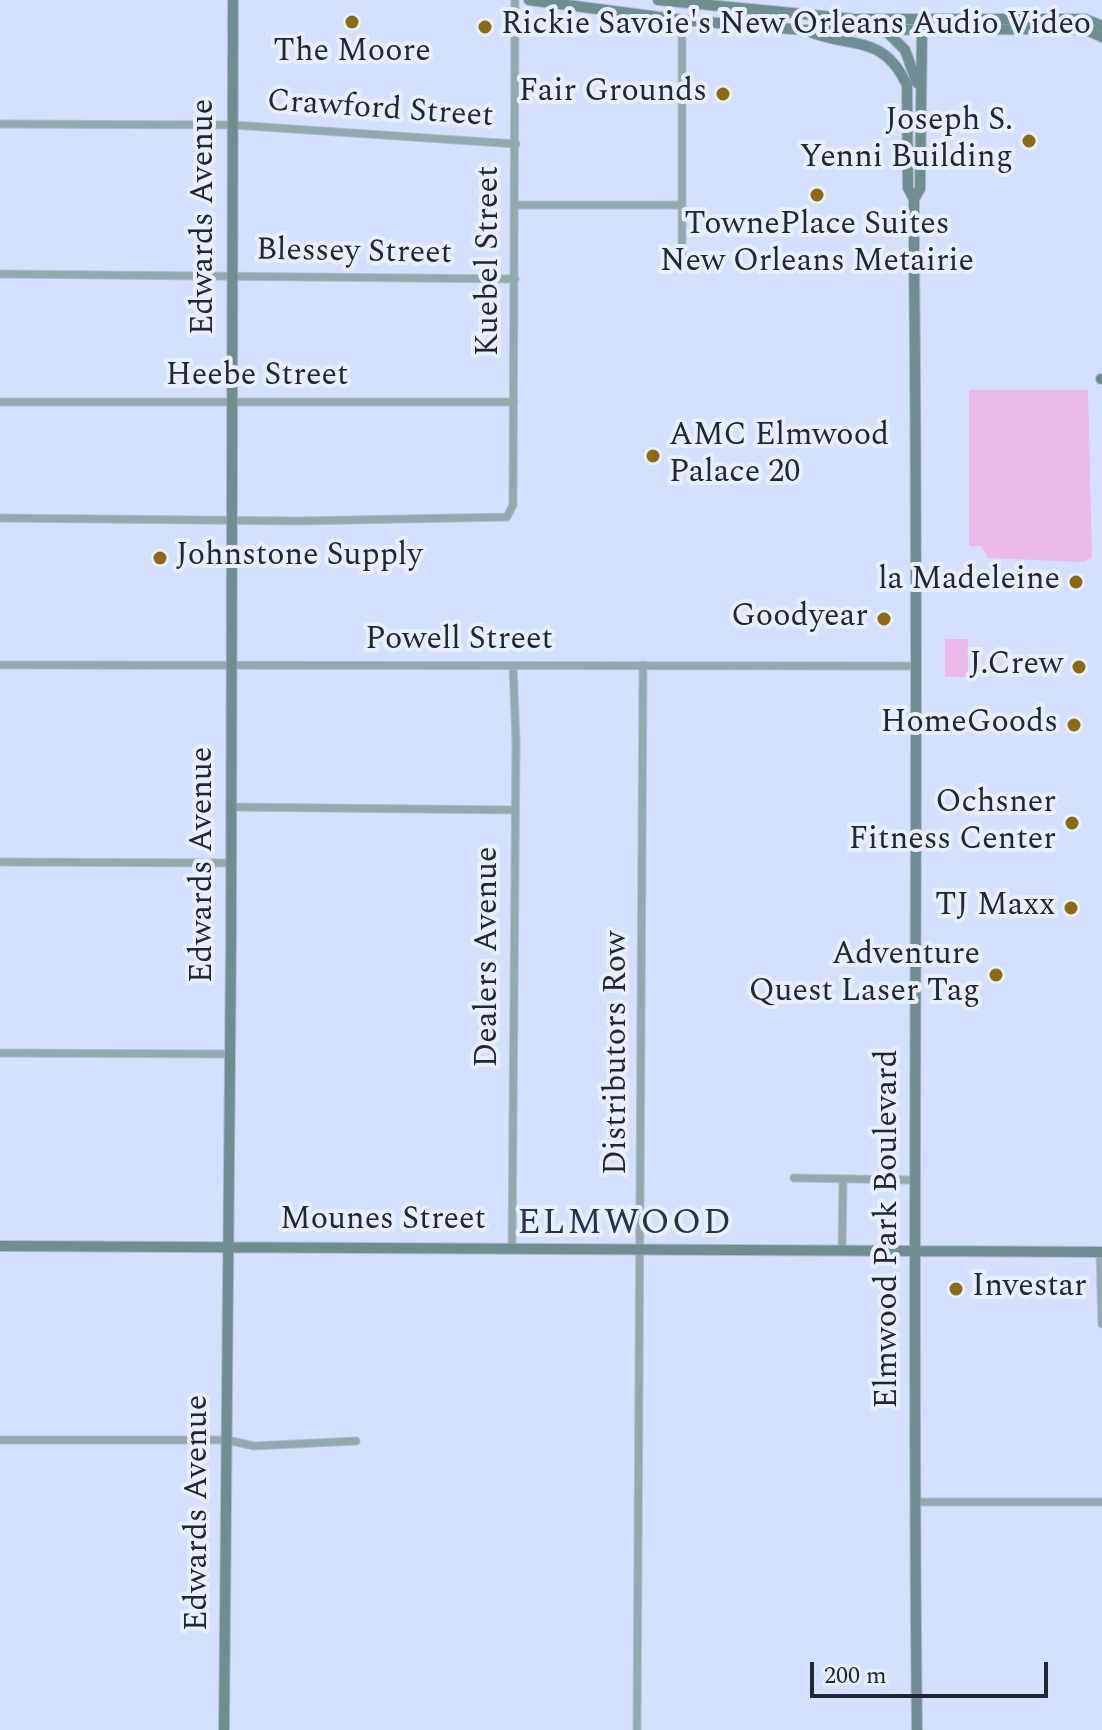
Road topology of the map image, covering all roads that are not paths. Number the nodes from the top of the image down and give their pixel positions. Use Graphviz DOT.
graph roads {
  1 [pos="233,0"];
  2 [pos="515,0"];
  3 [pos="529,0"];
  4 [pos="658,0"];
  5 [pos="682,3"];
  6 [pos="834,18"];
  7 [pos="854,19"];
  8 [pos="682,20"];
  9 [pos="895,20"];
  10 [pos="1102,26"];
  11 [pos="774,27"];
  12 [pos="804,30"];
  13 [pos="886,30"];
  14 [pos="922,30"];
  15 [pos="944,30"];
  16 [pos="1102,37"];
  17 [pos="921,47"];
  18 [pos="885,53"];
  19 [pos="921,96"];
  20 [pos="0,124"];
  21 [pos="233,125"];
  22 [pos="516,144"];
  23 [pos="914,199"];
  24 [pos="516,205"];
  25 [pos="682,205"];
  26 [pos="682,264"];
  27 [pos="0,274"];
  28 [pos="232,276"];
  29 [pos="515,279"];
  30 [pos="0,402"];
  31 [pos="231,402"];
  32 [pos="514,402"];
  33 [pos="0,518"];
  34 [pos="231,519"];
  35 [pos="0,665"];
  36 [pos="230,665"];
  37 [pos="643,665"];
  38 [pos="513,666"];
  39 [pos="917,666"];
  40 [pos="231,807"];
  41 [pos="515,810"];
  42 [pos="0,862"];
  43 [pos="231,863"];
  44 [pos="0,1053"];
  45 [pos="230,1054"];
  46 [pos="794,1178"];
  47 [pos="843,1180"];
  48 [pos="913,1180"];
  49 [pos="0,1246"];
  50 [pos="512,1247"];
  51 [pos="228,1248"];
  52 [pos="642,1248"];
  53 [pos="842,1249"];
  54 [pos="913,1249"];
  55 [pos="1101,1252"];
  56 [pos="1102,1324"];
  57 [pos="0,1440"];
  58 [pos="227,1440"];
  59 [pos="356,1441"];
  60 [pos="917,1502"];
  61 [pos="1102,1502"];
  62 [pos="224,1730"];
  63 [pos="637,1730"];
  64 [pos="917,1730"];
  1 -- 21 [label="street, Edwards Avenue"];
  2 -- 22 [label="street, Kuebel Street"];
  3 -- 8 [label="street"];
  4 -- 5 [label="street"];
  5 -- 6 [label="street"];
  5 -- 8 [label="street"];
  6 -- 7 [label="street"];
  6 -- 11 [label="street"];
  7 -- 9 [label="street"];
  7 -- 13 [label="street"];
  8 -- 11 [label="street"];
  8 -- 25 [label="street"];
  9 -- 10 [label="street"];
  9 -- 13 [label="street"];
  11 -- 12 [label="street"];
  12 -- 13 [label="street"];
  12 -- 18 [label="street"];
  13 -- 14 [label="street"];
  13 -- 18 [label="street"];
  13 -- 19 [label="street, Elmwood Park Boulevard"];
  14 -- 15 [label="street"];
  14 -- 17 [label="street, Elmwood Park Boulevard"];
  15 -- 16 [label="street"];
  15 -- 17 [label="street"];
  17 -- 19 [label="street, Elmwood Park Boulevard"];
  18 -- 23 [label="street, Elmwood Park Boulevard"];
  19 -- 23 [label="street, Elmwood Park Boulevard"];
  20 -- 21 [label="street, Crawford Street"];
  21 -- 22 [label="street, Crawford Street"];
  21 -- 28 [label="street, Edwards Avenue"];
  22 -- 24 [label="street, Kuebel Street"];
  23 -- 39 [label="street, Elmwood Park Boulevard"];
  24 -- 25 [label="street"];
  24 -- 29 [label="street, Kuebel Street"];
  25 -- 26 [label="street"];
  27 -- 28 [label="street, Blessey Street"];
  28 -- 29 [label="street, Blessey Street"];
  28 -- 31 [label="street, Edwards Avenue"];
  29 -- 32 [label="street, Kuebel Street"];
  30 -- 31 [label="street, Heebe Street"];
  31 -- 32 [label="street, Heebe Street"];
  31 -- 34 [label="street, Edwards Avenue"];
  32 -- 34 [label="street, Kuebel Street"];
  33 -- 34 [label="street"];
  34 -- 36 [label="street, Edwards Avenue"];
  35 -- 36 [label="street, Powell Street"];
  36 -- 38 [label="street, Powell Street"];
  36 -- 40 [label="street, Edwards Avenue"];
  37 -- 38 [label="street, Powell Street"];
  37 -- 39 [label="street, Powell Street"];
  37 -- 52 [label="street, Distributors Row"];
  38 -- 41 [label="street, Dealers Avenue"];
  39 -- 48 [label="street, Elmwood Park Boulevard"];
  40 -- 41 [label="street"];
  40 -- 43 [label="street, Edwards Avenue"];
  41 -- 50 [label="street, Dealers Avenue"];
  42 -- 43 [label="street"];
  43 -- 45 [label="street, Edwards Avenue"];
  44 -- 45 [label="street"];
  45 -- 51 [label="street, Edwards Avenue"];
  46 -- 47 [label="street"];
  47 -- 48 [label="street"];
  47 -- 53 [label="street"];
  48 -- 54 [label="street, Elmwood Park Boulevard"];
  49 -- 51 [label="street, Mounes Street"];
  50 -- 51 [label="street, Mounes Street"];
  50 -- 52 [label="street, Mounes Street"];
  51 -- 58 [label="street, Edwards Avenue"];
  52 -- 53 [label="street, Mounes Street"];
  52 -- 63 [label="street, Distributors Row"];
  53 -- 54 [label="street, Mounes Street"];
  54 -- 55 [label="street, Mounes Street"];
  54 -- 60 [label="street, Elmwood Park Boulevard"];
  55 -- 56 [label="street"];
  57 -- 58 [label="street"];
  58 -- 59 [label="street"];
  58 -- 62 [label="street, Edwards Avenue"];
  60 -- 61 [label="street"];
  60 -- 64 [label="street, Elmwood Park Boulevard"];
}
